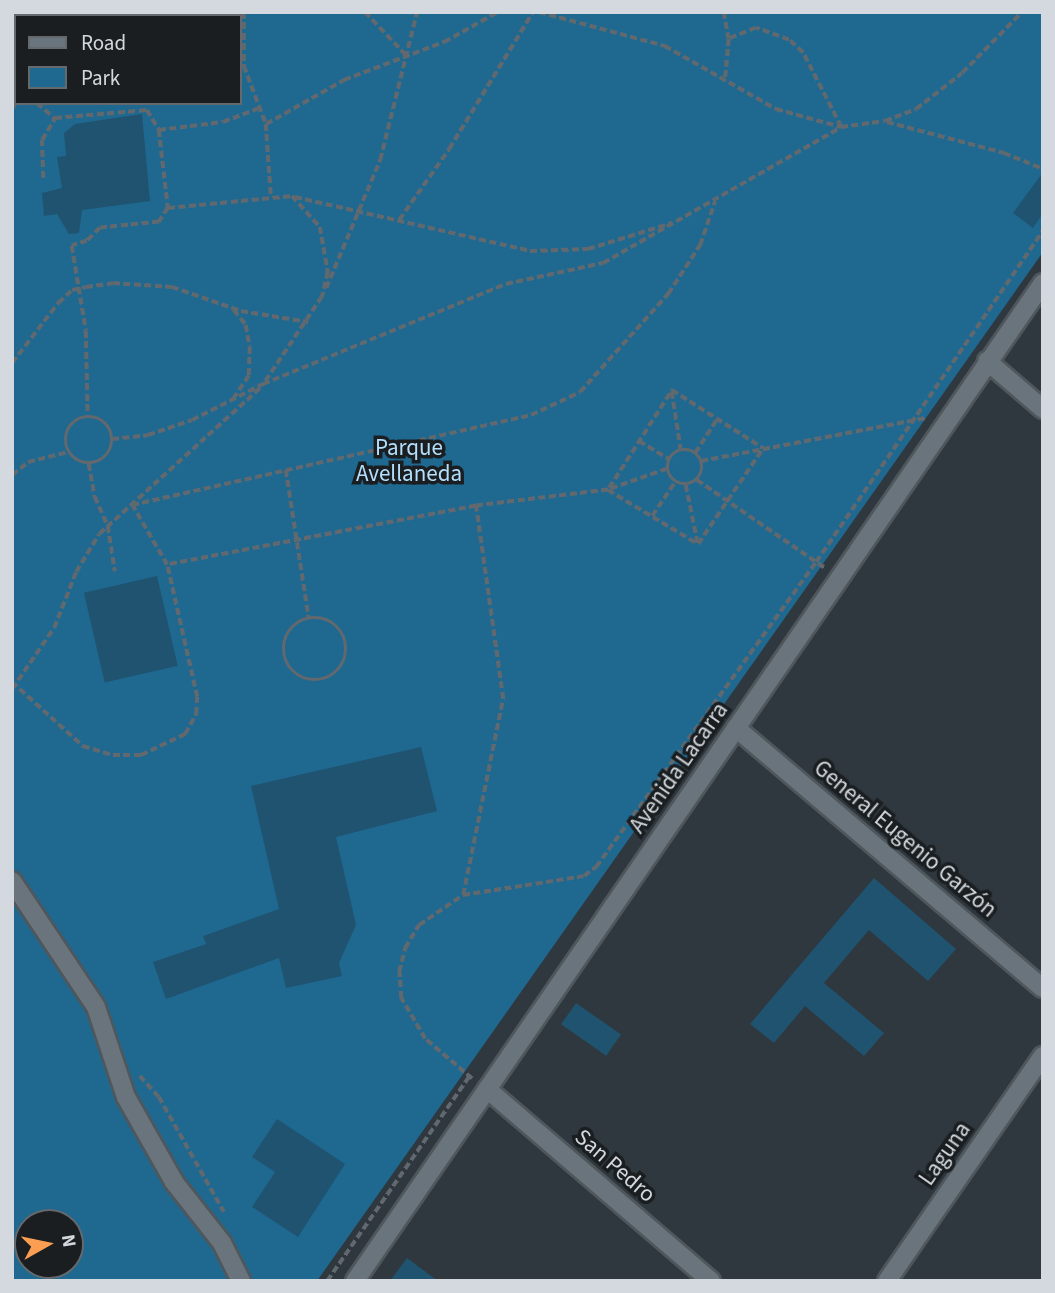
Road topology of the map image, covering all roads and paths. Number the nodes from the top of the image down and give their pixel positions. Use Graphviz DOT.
graph roads {
  1 [pos="244,12"];
  2 [pos="365,12"];
  3 [pos="417,12"];
  4 [pos="498,12"];
  5 [pos="533,12"];
  6 [pos="539,12"];
  7 [pos="723,12"];
  8 [pos="1022,12"];
  9 [pos="729,39"];
  10 [pos="407,56"];
  11 [pos="725,82"];
  12 [pos="39,105"];
  13 [pos="259,108"];
  14 [pos="55,118"];
  15 [pos="885,121"];
  16 [pos="266,124"];
  17 [pos="841,127"];
  18 [pos="159,130"];
  19 [pos="1043,169"];
  20 [pos="43,178"];
  21 [pos="271,196"];
  22 [pos="292,196"];
  23 [pos="715,201"];
  24 [pos="168,208"];
  25 [pos="360,214"];
  26 [pos="684,219"];
  27 [pos="399,220"];
  28 [pos="1043,230"];
  29 [pos="1043,283"];
  30 [pos="78,288"];
  31 [pos="322,297"];
  32 [pos="232,308"];
  33 [pos="308,322"];
  34 [pos="988,361"];
  35 [pos="12,363"];
  36 [pos="263,384"];
  37 [pos="672,390"];
  38 [pos="233,400"];
  39 [pos="1043,409"];
  40 [pos="954,410"];
  41 [pos="88,416"];
  42 [pos="717,419"];
  43 [pos="915,421"];
  44 [pos="112,439"];
  45 [pos="639,441"];
  46 [pos="763,449"];
  47 [pos="681,450"];
  48 [pos="68,452"];
  49 [pos="695,453"];
  50 [pos="669,459"];
  51 [pos="701,461"];
  52 [pos="89,464"];
  53 [pos="667,469"];
  54 [pos="286,470"];
  55 [pos="12,475"];
  56 [pos="697,480"];
  57 [pos="675,482"];
  58 [pos="686,485"];
  59 [pos="608,490"];
  60 [pos="729,499"];
  61 [pos="132,505"];
  62 [pos="476,506"];
  63 [pos="652,516"];
  64 [pos="108,526"];
  65 [pos="296,539"];
  66 [pos="698,544"];
  67 [pos="816,562"];
  68 [pos="167,565"];
  69 [pos="115,571"];
  70 [pos="839,578"];
  71 [pos="309,618"];
  72 [pos="13,686"];
  73 [pos="736,728"];
  74 [pos="12,881"];
  75 [pos="463,895"];
  76 [pos="1043,988"];
  77 [pos="1043,1056"];
  78 [pos="470,1077"];
  79 [pos="487,1088"];
  80 [pos="241,1281"];
  81 [pos="327,1281"];
  82 [pos="355,1281"];
  83 [pos="711,1281"];
  84 [pos="887,1281"];
  1 -- 13 [label="path"];
  2 -- 10 [label="path"];
  3 -- 10 [label="path"];
  4 -- 10 [label="path"];
  5 -- 27 [label="path"];
  6 -- 11 [label="path"];
  7 -- 9 [label="path"];
  8 -- 15 [label="path"];
  9 -- 11 [label="path"];
  9 -- 17 [label="path"];
  10 -- 16 [label="path"];
  10 -- 25 [label="path"];
  11 -- 17 [label="path"];
  12 -- 14 [label="path"];
  13 -- 16 [label="path"];
  13 -- 18 [label="path"];
  14 -- 18 [label="path"];
  14 -- 20 [label="path"];
  15 -- 17 [label="path"];
  15 -- 19 [label="path"];
  16 -- 21 [label="path"];
  17 -- 23 [label="path"];
  18 -- 24 [label="path"];
  21 -- 22 [label="path"];
  21 -- 24 [label="path"];
  22 -- 25 [label="path"];
  22 -- 31 [label="path"];
  23 -- 26 [label="path"];
  23 -- 54 [label="path"];
  24 -- 30 [label="path"];
  25 -- 27 [label="path"];
  25 -- 31 [label="path"];
  26 -- 27 [label="path"];
  26 -- 36 [label="path"];
  28 -- 43 [label="path"];
  29 -- 34 [label="street, Avenida Lacarra"];
  30 -- 32 [label="path"];
  30 -- 35 [label="path"];
  30 -- 41 [label="path"];
  31 -- 33 [label="path"];
  32 -- 33 [label="path"];
  32 -- 38 [label="path"];
  33 -- 36 [label="path"];
  34 -- 39 [label="street"];
  34 -- 40 [label="street, Avenida Lacarra"];
  36 -- 38 [label="path"];
  36 -- 61 [label="path"];
  37 -- 42 [label="path"];
  37 -- 45 [label="path"];
  37 -- 47 [label="path"];
  38 -- 44 [label="path"];
  40 -- 43 [label="path"];
  40 -- 70 [label="street, Avenida Lacarra"];
  41 -- 44 [label="path"];
  41 -- 48 [label="path"];
  42 -- 46 [label="path"];
  42 -- 49 [label="path"];
  43 -- 46 [label="path"];
  43 -- 67 [label="path"];
  44 -- 52 [label="path"];
  45 -- 50 [label="path"];
  45 -- 59 [label="path"];
  46 -- 51 [label="path"];
  46 -- 60 [label="path"];
  47 -- 49 [label="path"];
  47 -- 50 [label="path"];
  48 -- 52 [label="path"];
  48 -- 55 [label="path"];
  49 -- 51 [label="path"];
  50 -- 53 [label="path"];
  51 -- 56 [label="path"];
  52 -- 64 [label="path"];
  53 -- 57 [label="path"];
  53 -- 59 [label="path"];
  54 -- 61 [label="path"];
  54 -- 65 [label="path"];
  56 -- 58 [label="path"];
  56 -- 60 [label="path"];
  57 -- 58 [label="path"];
  57 -- 63 [label="path"];
  58 -- 66 [label="path"];
  59 -- 62 [label="path"];
  59 -- 63 [label="path"];
  60 -- 66 [label="path"];
  60 -- 67 [label="path"];
  61 -- 64 [label="path"];
  61 -- 68 [label="path"];
  62 -- 65 [label="path"];
  62 -- 75 [label="path"];
  63 -- 66 [label="path"];
  64 -- 69 [label="path"];
  64 -- 72 [label="path"];
  65 -- 68 [label="path"];
  65 -- 71 [label="path"];
  67 -- 70 [label="path"];
  67 -- 75 [label="path"];
  68 -- 72 [label="path"];
  70 -- 73 [label="street, Avenida Lacarra"];
  71 -- 71 [label="path"];
  73 -- 76 [label="street, General Eugenio Garzón"];
  73 -- 79 [label="street, Avenida Lacarra"];
  74 -- 80 [label="street"];
  75 -- 78 [label="path"];
  77 -- 84 [label="street, Laguna"];
  78 -- 79 [label="path"];
  78 -- 81 [label="path"];
  79 -- 82 [label="street, Avenida Lacarra"];
  79 -- 83 [label="street, San Pedro"];
}
